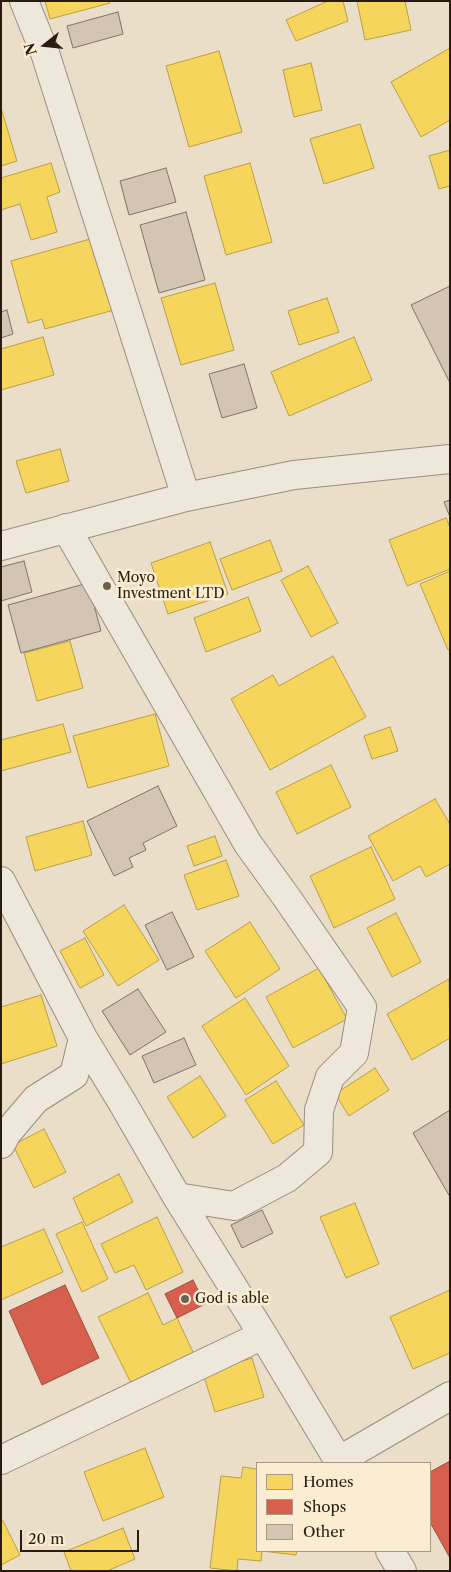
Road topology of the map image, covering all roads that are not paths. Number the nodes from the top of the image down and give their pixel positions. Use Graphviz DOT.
graph roads {
  1 [pos="24,1"];
  2 [pos="450,459"];
  3 [pos="186,497"];
  4 [pos="66,528"];
  5 [pos="1,546"];
  6 [pos="1,882"];
  7 [pos="83,1038"];
  8 [pos="1,1144"];
  9 [pos="177,1197"];
  10 [pos="263,1335"];
  11 [pos="450,1396"];
  12 [pos="1,1460"];
  13 [pos="339,1462"];
  14 [pos="391,1552"];
  15 [pos="402,1571"];
  1 -- 3 [label="street"];
  2 -- 3 [label="street"];
  3 -- 4 [label="street"];
  4 -- 5 [label="street"];
  4 -- 9 [label="street"];
  6 -- 7 [label="street"];
  7 -- 8 [label="street"];
  7 -- 9 [label="street"];
  9 -- 10 [label="street"];
  10 -- 12 [label="street"];
  10 -- 13 [label="street"];
  11 -- 13 [label="street"];
  14 -- 15 [label="street"];
}
